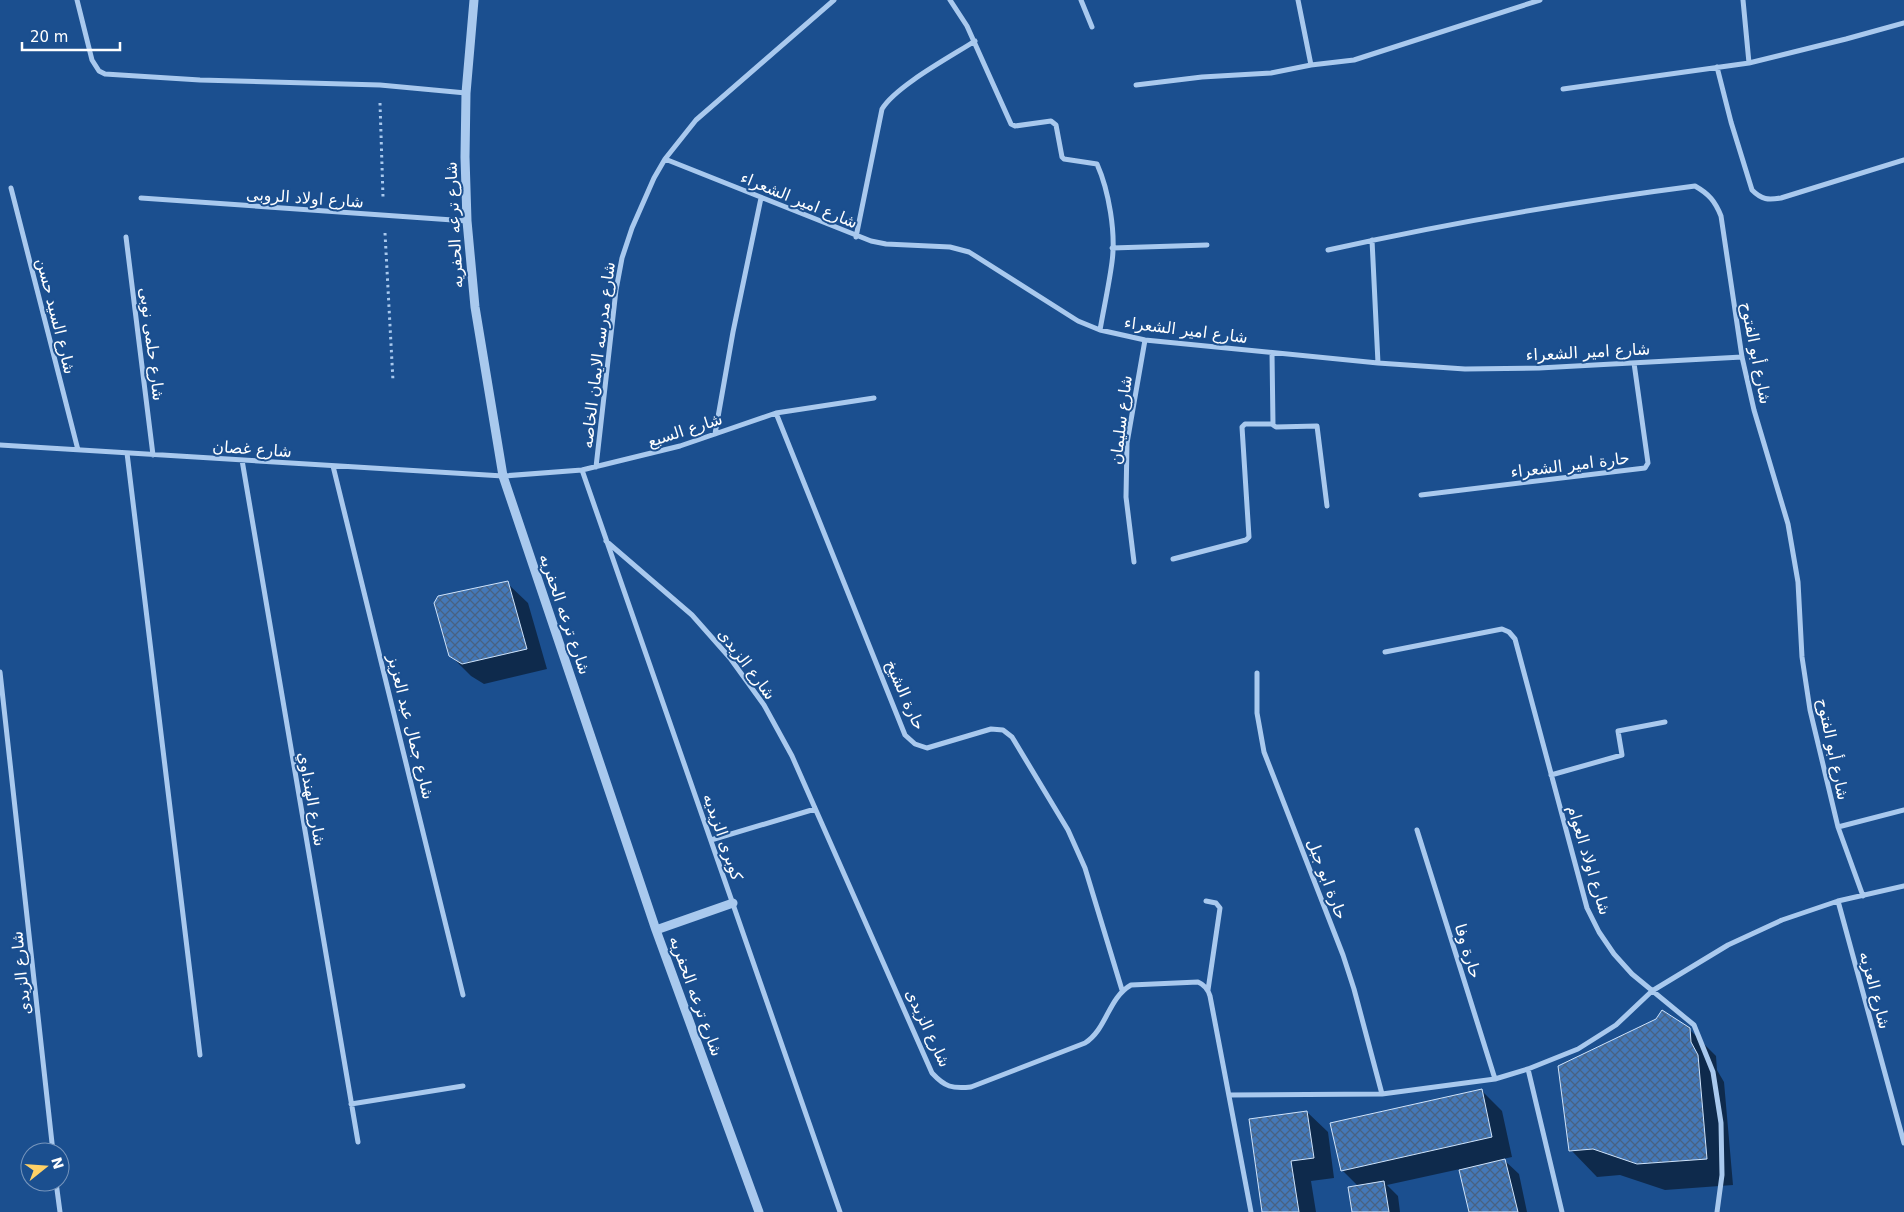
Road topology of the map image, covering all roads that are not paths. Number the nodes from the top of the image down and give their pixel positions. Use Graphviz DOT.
graph roads {
  1 [pos="77,0"];
  2 [pos="474,0"];
  3 [pos="834,0"];
  4 [pos="950,0"];
  5 [pos="1080,0"];
  6 [pos="1298,0"];
  7 [pos="1540,0"];
  8 [pos="1742,0"];
  9 [pos="1904,23"];
  10 [pos="1092,27"];
  11 [pos="975,41"];
  12 [pos="1749,63"];
  13 [pos="1311,65"];
  14 [pos="1718,67"];
  15 [pos="1136,85"];
  16 [pos="1563,89"];
  17 [pos="466,92"];
  18 [pos="665,159"];
  19 [pos="1904,160"];
  20 [pos="10,188"];
  21 [pos="141,198"];
  22 [pos="761,198"];
  23 [pos="467,221"];
  24 [pos="126,237"];
  25 [pos="856,237"];
  26 [pos="1372,240"];
  27 [pos="1207,245"];
  28 [pos="1112,248"];
  29 [pos="1328,250"];
  30 [pos="1100,330"];
  31 [pos="1145,340"];
  32 [pos="1272,353"];
  33 [pos="1742,357"];
  34 [pos="1378,363"];
  35 [pos="1634,363"];
  36 [pos="874,398"];
  37 [pos="776,413"];
  38 [pos="1273,424"];
  39 [pos="716,434"];
  40 [pos="0,445"];
  41 [pos="78,450"];
  42 [pos="127,453"];
  43 [pos="153,455"];
  44 [pos="242,460"];
  45 [pos="334,466"];
  46 [pos="596,466"];
  47 [pos="582,470"];
  48 [pos="503,476"];
  49 [pos="1421,495"];
  50 [pos="1327,506"];
  51 [pos="606,541"];
  52 [pos="1173,559"];
  53 [pos="1134,562"];
  54 [pos="1385,652"];
  55 [pos="0,672"];
  56 [pos="1257,674"];
  57 [pos="1665,722"];
  58 [pos="1551,774"];
  59 [pos="815,809"];
  60 [pos="1904,810"];
  61 [pos="1838,827"];
  62 [pos="1417,830"];
  63 [pos="711,840"];
  64 [pos="1904,886"];
  65 [pos="1863,896"];
  66 [pos="1206,901"];
  67 [pos="1838,901"];
  68 [pos="732,904"];
  69 [pos="656,930"];
  70 [pos="1122,990"];
  71 [pos="1208,990"];
  72 [pos="1652,991"];
  73 [pos="463,995"];
  74 [pos="200,1055"];
  75 [pos="1528,1069"];
  76 [pos="1495,1079"];
  77 [pos="463,1086"];
  78 [pos="1382,1094"];
  79 [pos="1229,1095"];
  80 [pos="351,1104"];
  81 [pos="52,1142"];
  82 [pos="358,1142"];
  83 [pos="1904,1143"];
  84 [pos="57,1192"];
  85 [pos="60,1212"];
  86 [pos="759,1212"];
  87 [pos="840,1212"];
  88 [pos="1251,1212"];
  89 [pos="1562,1212"];
  90 [pos="1717,1212"];
  1 -- 17 [label="street"];
  2 -- 17 [label="street, شارع ترعه الحفريه"];
  3 -- 18 [label="street, شارع مدرسه الايمان الخاصه"];
  4 -- 11 [label="street"];
  5 -- 10 [label="street"];
  6 -- 13 [label="street"];
  7 -- 13 [label="street"];
  8 -- 12 [label="street"];
  9 -- 12 [label="street"];
  11 -- 25 [label="street"];
  11 -- 28 [label="street"];
  12 -- 14 [label="street"];
  13 -- 15 [label="street"];
  14 -- 16 [label="street"];
  14 -- 19 [label="street"];
  17 -- 23 [label="street, شارع ترعه الحفريه"];
  18 -- 22 [label="street, شارع امير الشعراء"];
  18 -- 46 [label="street, شارع مدرسه الايمان الخاصه"];
  20 -- 41 [label="street, شارع السيد حسن"];
  21 -- 23 [label="street, شارع اولاد الروبى"];
  22 -- 25 [label="street, شارع امير الشعراء"];
  22 -- 39 [label="street"];
  23 -- 48 [label="street, شارع ترعه الحفريه"];
  24 -- 43 [label="street, شارع حلمى نوبى"];
  25 -- 30 [label="street, شارع امير الشعراء"];
  26 -- 29 [label="street, شارع أبو الفتوح"];
  26 -- 33 [label="street, شارع أبو الفتوح"];
  26 -- 34 [label="street"];
  27 -- 28 [label="street"];
  28 -- 30 [label="street"];
  30 -- 31 [label="street, شارع امير الشعراء"];
  31 -- 32 [label="street, شارع امير الشعراء"];
  31 -- 53 [label="street, شارع سليمان"];
  32 -- 34 [label="street, شارع امير الشعراء"];
  32 -- 38 [label="street"];
  33 -- 35 [label="street, شارع امير الشعراء"];
  33 -- 61 [label="street, شارع أبو الفتوح"];
  34 -- 35 [label="street, شارع امير الشعراء"];
  35 -- 49 [label="street, حارة امير الشعراء"];
  36 -- 37 [label="street, شارع السبع"];
  37 -- 39 [label="street, شارع السبع"];
  37 -- 70 [label="street, حارة الشيخ"];
  38 -- 50 [label="street"];
  38 -- 52 [label="street"];
  39 -- 46 [label="street, شارع السبع"];
  40 -- 41 [label="street, شارع غصان"];
  41 -- 42 [label="street, شارع غصان"];
  42 -- 43 [label="street, شارع غصان"];
  42 -- 74 [label="street"];
  43 -- 44 [label="street, شارع غصان"];
  44 -- 45 [label="street, شارع غصان"];
  44 -- 80 [label="street, شارع الهنداوي"];
  45 -- 48 [label="street, شارع غصان"];
  45 -- 73 [label="street, شارع جمال عبد العزيز"];
  46 -- 47 [label="street, شارع السبع"];
  47 -- 48 [label="street, شارع السبع"];
  47 -- 51 [label="street, كوبرى الزيديه"];
  48 -- 69 [label="street, شارع ترعه الحفريه"];
  51 -- 59 [label="street, شارع الزيدى"];
  51 -- 63 [label="street, كوبرى الزيديه"];
  54 -- 58 [label="street, شارع اولاد العوام"];
  55 -- 81 [label="street, شارع الزيدى"];
  56 -- 78 [label="street, حارة ابو جبل"];
  57 -- 58 [label="street"];
  58 -- 72 [label="street, شارع اولاد العوام"];
  59 -- 63 [label="street"];
  59 -- 70 [label="street, شارع الزيدى"];
  60 -- 61 [label="street"];
  61 -- 65 [label="street, شارع أبو الفتوح"];
  62 -- 76 [label="street, حارة وفا"];
  63 -- 68 [label="street, كوبرى الزيديه"];
  64 -- 65 [label="street"];
  65 -- 67 [label="street"];
  66 -- 71 [label="street"];
  67 -- 72 [label="street"];
  67 -- 83 [label="street, شارع العزبه"];
  68 -- 69 [label="street"];
  68 -- 87 [label="street, كوبرى الزيديه"];
  69 -- 86 [label="street, شارع ترعه الحفريه"];
  70 -- 71 [label="street"];
  71 -- 79 [label="street"];
  72 -- 75 [label="street"];
  72 -- 90 [label="street, شارع اولاد العوام"];
  75 -- 76 [label="street"];
  75 -- 89 [label="street"];
  76 -- 78 [label="street"];
  77 -- 80 [label="street"];
  78 -- 79 [label="street"];
  79 -- 88 [label="street"];
  80 -- 82 [label="street, شارع الهنداوي"];
  84 -- 85 [label="street"];
}
